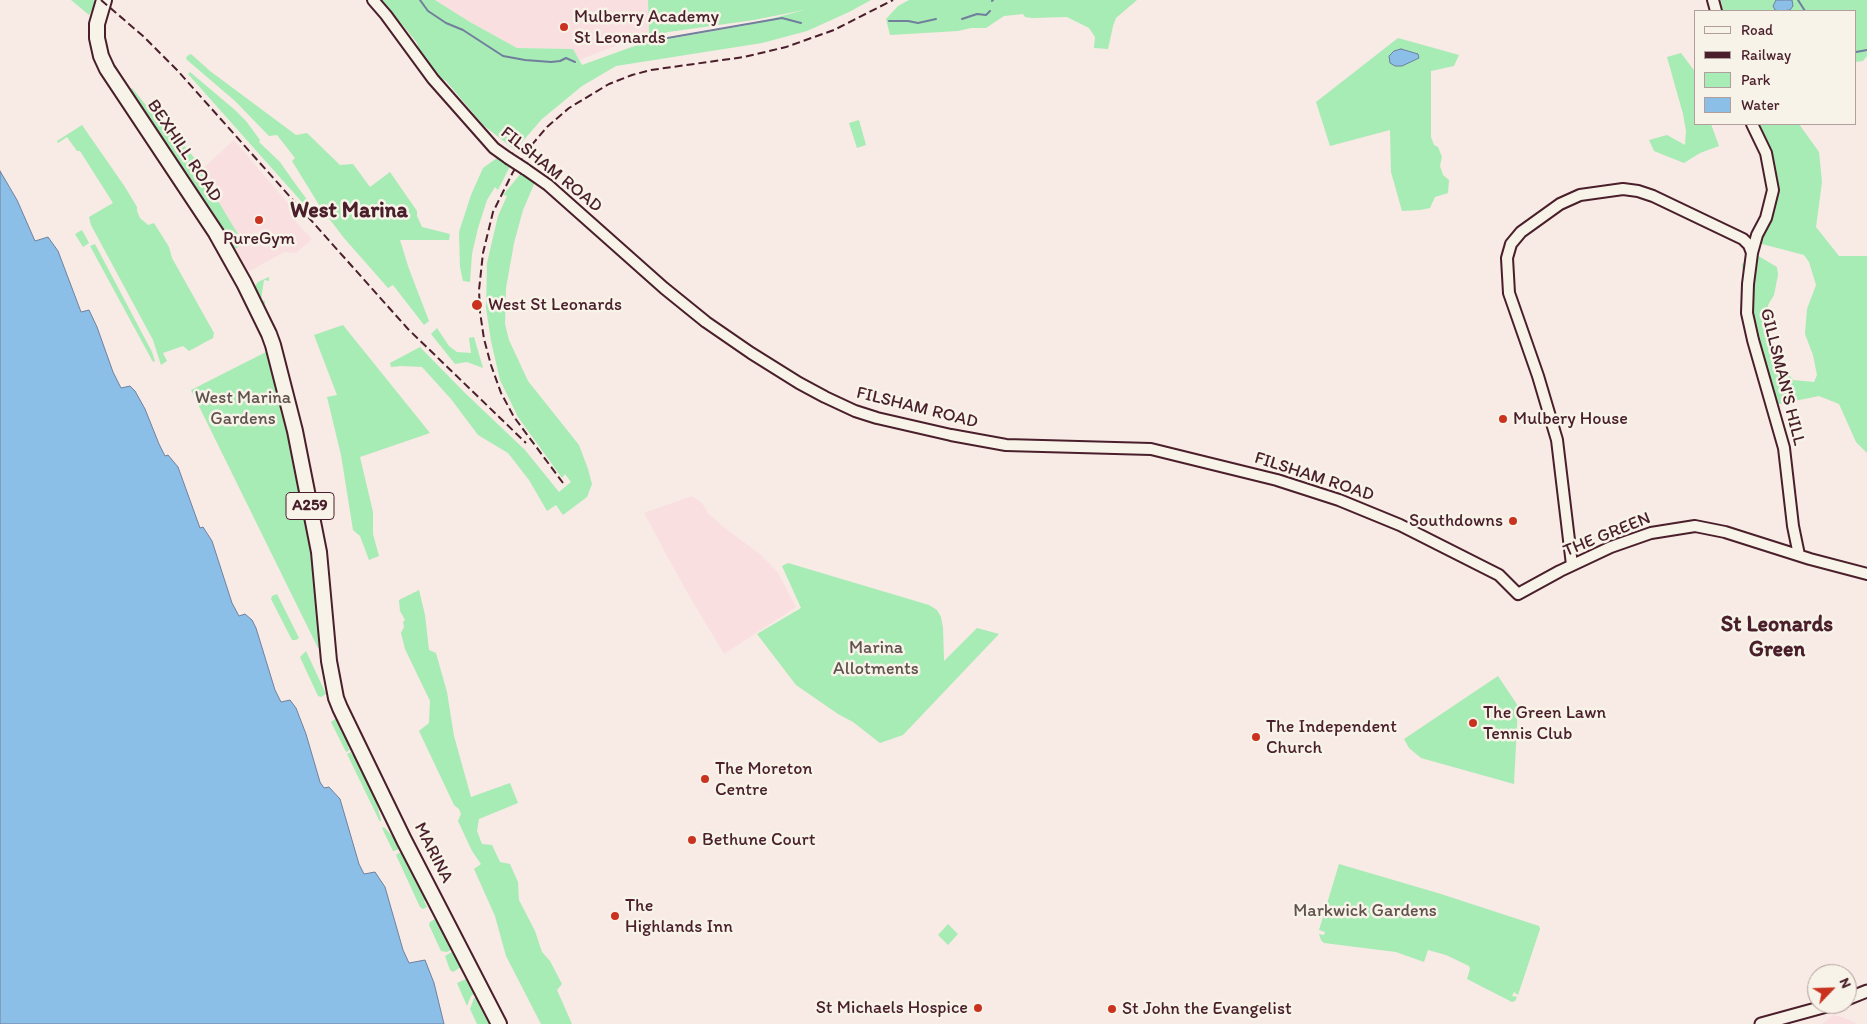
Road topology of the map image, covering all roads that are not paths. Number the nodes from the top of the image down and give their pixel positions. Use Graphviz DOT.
graph roads {
  1 [pos="104,0"];
  2 [pos="373,0"];
  3 [pos="1752,125"];
  4 [pos="1757,235"];
  5 [pos="1743,239"];
  6 [pos="1752,253"];
  7 [pos="1799,555"];
  8 [pos="1572,565"];
  9 [pos="1867,574"];
  10 [pos="1518,594"];
  11 [pos="336,698"];
  12 [pos="1807,1011"];
  13 [pos="499,1024"];
  14 [pos="1761,1024"];
  1 -- 11 [label="highway, BEXHILL ROAD / A259"];
  2 -- 10 [label="street, FILSHAM ROAD, bridge"];
  3 -- 4 [label="street, GILLSMAN'S HILL"];
  4 -- 5 [label="street"];
  4 -- 6 [label="street, GILLSMAN'S HILL"];
  5 -- 6 [label="street"];
  5 -- 8 [label="street"];
  6 -- 7 [label="street, GILLSMAN'S HILL"];
  7 -- 8 [label="street, THE GREEN"];
  7 -- 9 [label="street, THE GREEN"];
  8 -- 10 [label="street, THE GREEN"];
  11 -- 13 [label="highway, MARINA / A259"];
  12 -- 14 [label="main road"];
}
